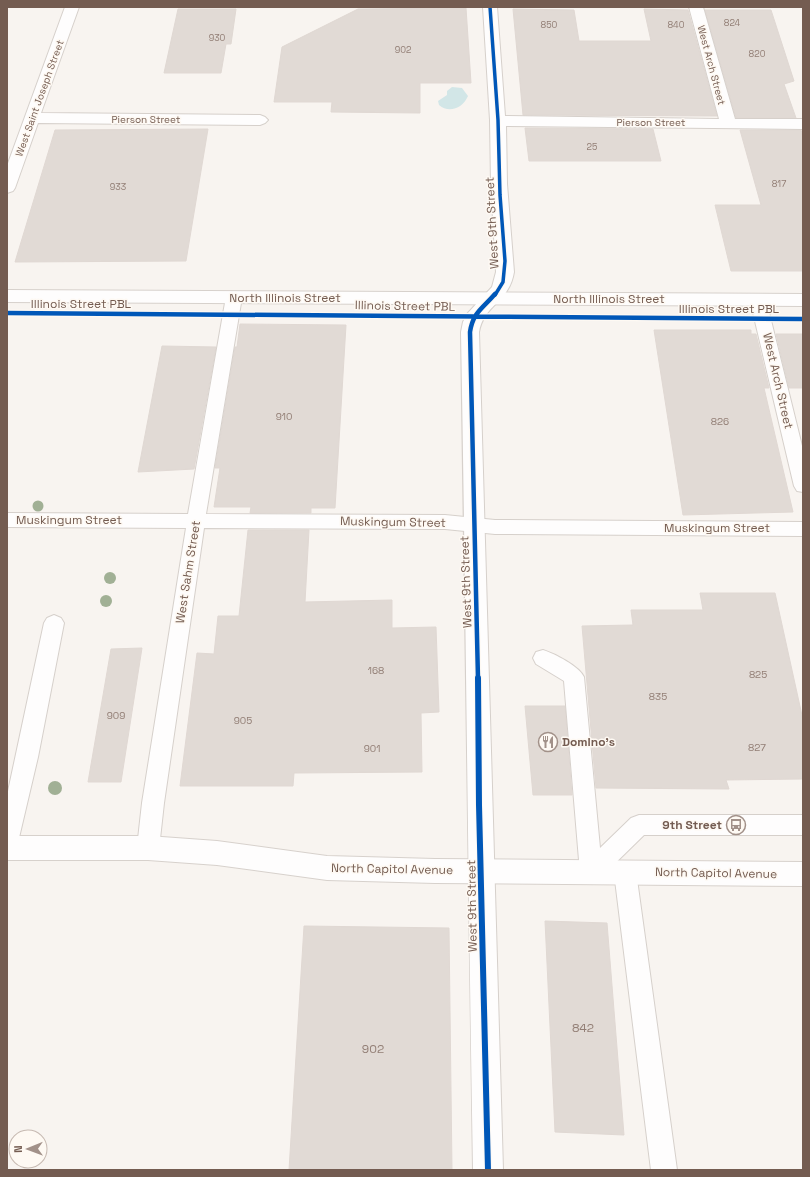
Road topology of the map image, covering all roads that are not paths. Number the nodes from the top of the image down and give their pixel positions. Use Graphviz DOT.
graph roads {
  1 [pos="72,7"];
  2 [pos="490,7"];
  3 [pos="696,7"];
  4 [pos="32,118"];
  5 [pos="260,120"];
  6 [pos="498,121"];
  7 [pos="728,123"];
  8 [pos="803,124"];
  9 [pos="7,188"];
  10 [pos="7,296"];
  11 [pos="234,297"];
  12 [pos="492,299"];
  13 [pos="758,300"];
  14 [pos="803,300"];
  15 [pos="803,486"];
  16 [pos="7,520"];
  17 [pos="196,521"];
  18 [pos="474,525"];
  19 [pos="803,529"];
  20 [pos="54,623"];
  21 [pos="543,658"];
  22 [pos="803,825"];
  23 [pos="7,842"];
  24 [pos="7,848"];
  25 [pos="148,848"];
  26 [pos="481,871"];
  27 [pos="591,872"];
  28 [pos="625,872"];
  29 [pos="803,874"];
  30 [pos="488,1170"];
  31 [pos="664,1170"];
  1 -- 4 [label="street, West Saint Joseph Street"];
  2 -- 6 [label="street, West 9th Street"];
  3 -- 7 [label="street, West Arch Street"];
  4 -- 5 [label="street, Pierson Street"];
  4 -- 9 [label="street, West Saint Joseph Street"];
  6 -- 7 [label="street, Pierson Street"];
  6 -- 12 [label="street, West 9th Street"];
  7 -- 8 [label="street, Pierson Street"];
  10 -- 11 [label="street, North Illinois Street"];
  11 -- 12 [label="street, North Illinois Street"];
  11 -- 17 [label="lane, West Sahm Street"];
  12 -- 13 [label="street, North Illinois Street"];
  12 -- 18 [label="street, West 9th Street"];
  13 -- 14 [label="street, North Illinois Street"];
  13 -- 15 [label="lane, West Arch Street"];
  16 -- 17 [label="lane, Muskingum Street"];
  17 -- 18 [label="lane, Muskingum Street"];
  17 -- 25 [label="lane, West Sahm Street"];
  18 -- 19 [label="lane, Muskingum Street"];
  18 -- 26 [label="street, West 9th Street"];
  20 -- 23 [label="lane"];
  21 -- 27 [label="lane"];
  22 -- 27 [label="lane"];
  24 -- 25 [label="street, North Capitol Avenue"];
  25 -- 26 [label="street, North Capitol Avenue"];
  26 -- 27 [label="street, North Capitol Avenue"];
  26 -- 30 [label="street, West 9th Street"];
  27 -- 28 [label="street, North Capitol Avenue"];
  28 -- 29 [label="street, North Capitol Avenue"];
  28 -- 31 [label="lane"];
}
